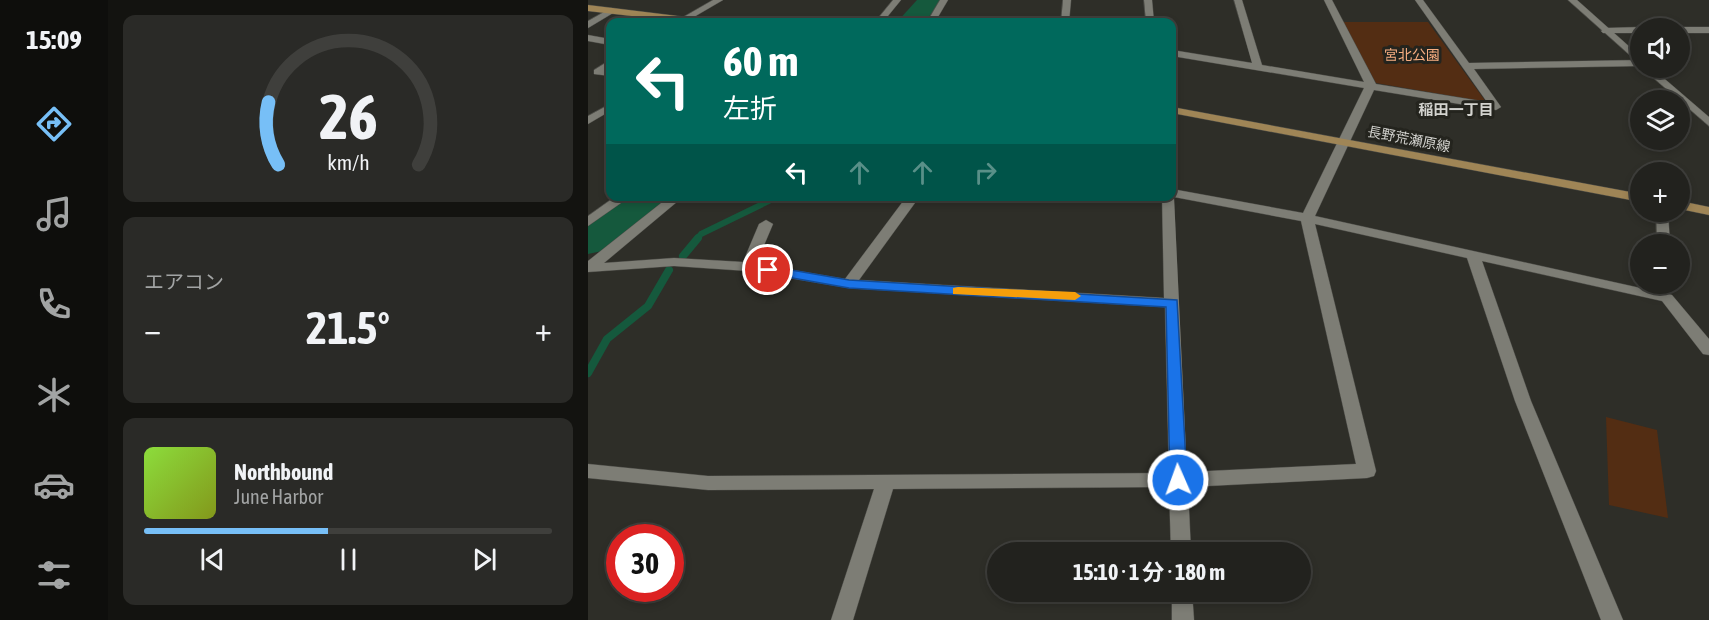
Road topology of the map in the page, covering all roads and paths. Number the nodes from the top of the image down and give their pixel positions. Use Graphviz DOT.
graph roads {
  1 [pos="893,0"];
  2 [pos="944,0"];
  3 [pos="1067,0"];
  4 [pos="1148,0"];
  5 [pos="1239,0"];
  6 [pos="1328,0"];
  7 [pos="1419,0"];
  8 [pos="1572,0"];
  9 [pos="720,1"];
  10 [pos="588,8"];
  11 [pos="614,10"];
  12 [pos="676,18"];
  13 [pos="686,18"];
  14 [pos="882,18"];
  15 [pos="933,18"];
  16 [pos="1065,18"];
  17 [pos="1150,18"];
  18 [pos="588,24"];
  19 [pos="1630,30"];
  20 [pos="1690,30"];
  21 [pos="1709,30"];
  22 [pos="1606,31"];
  23 [pos="588,38"];
  24 [pos="606,41"];
  25 [pos="1630,53"];
  26 [pos="1176,54"];
  27 [pos="1630,63"];
  28 [pos="606,66"];
  29 [pos="1258,66"];
  30 [pos="1466,66"];
  31 [pos="598,72"];
  32 [pos="606,73"];
  33 [pos="1659,78"];
  34 [pos="588,79"];
  35 [pos="1371,85"];
  36 [pos="606,109"];
  37 [pos="1176,111"];
  38 [pos="1703,114"];
  39 [pos="588,120"];
  40 [pos="1709,123"];
  41 [pos="1344,142"];
  42 [pos="1176,196"];
  43 [pos="1630,196"];
  44 [pos="618,201"];
  45 [pos="672,201"];
  46 [pos="910,201"];
  47 [pos="1170,201"];
  48 [pos="1690,208"];
  49 [pos="1709,211"];
  50 [pos="1307,218"];
  51 [pos="588,222"];
  52 [pos="766,224"];
  53 [pos="1473,255"];
  54 [pos="589,267"];
  55 [pos="748,267"];
  56 [pos="849,284"];
  57 [pos="1630,284"];
  58 [pos="1668,294"];
  59 [pos="1173,303"];
  60 [pos="1709,350"];
  61 [pos="588,471"];
  62 [pos="1178,480"];
  63 [pos="886,482"];
  64 [pos="1181,542"];
  65 [pos="1182,602"];
  66 [pos="842,620"];
  67 [pos="1183,620"];
  68 [pos="1612,620"];
  1 -- 14 [label="street"];
  2 -- 15 [label="street"];
  3 -- 16 [label="street"];
  4 -- 17 [label="street"];
  5 -- 29 [label="street"];
  6 -- 35 [label="street"];
  7 -- 30 [label="street"];
  8 -- 22 [label="street"];
  9 -- 13 [label="street"];
  10 -- 11 [label="main road"];
  11 -- 12 [label="main road"];
  11 -- 18 [label="street"];
  19 -- 22 [label="street"];
  20 -- 21 [label="street"];
  22 -- 25 [label="street"];
  23 -- 24 [label="street"];
  26 -- 29 [label="street"];
  27 -- 30 [label="street"];
  28 -- 31 [label="street"];
  29 -- 35 [label="street"];
  30 -- 35 [label="street"];
  31 -- 32 [label="street"];
  31 -- 34 [label="street"];
  33 -- 38 [label="street"];
  35 -- 41 [label="street"];
  36 -- 39 [label="street"];
  37 -- 41 [label="main road, 長野荒瀬原線"];
  38 -- 40 [label="street"];
  41 -- 43 [label="main road, 長野荒瀬原線"];
  41 -- 50 [label="street"];
  42 -- 50 [label="street"];
  44 -- 51 [label="street"];
  45 -- 54 [label="street"];
  46 -- 56 [label="street"];
  47 -- 59 [label="street"];
  48 -- 49 [label="main road"];
  50 -- 53 [label="street"];
  50 -- 62 [label="street"];
  52 -- 55 [label="street"];
  53 -- 57 [label="street"];
  53 -- 68 [label="street"];
  54 -- 55 [label="street"];
  55 -- 56 [label="street"];
  56 -- 59 [label="street"];
  58 -- 60 [label="street"];
  59 -- 62 [label="street"];
  61 -- 63 [label="street"];
  62 -- 63 [label="street"];
  62 -- 64 [label="street"];
  63 -- 66 [label="street"];
  65 -- 67 [label="street"];
}
